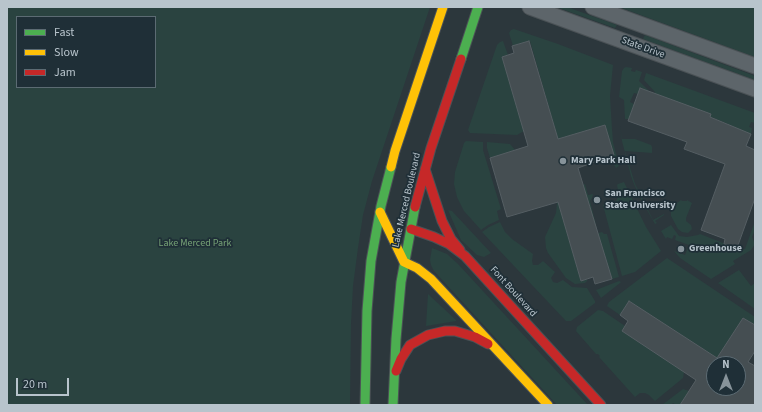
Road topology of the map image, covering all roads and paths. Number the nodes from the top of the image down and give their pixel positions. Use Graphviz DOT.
graph roads {
  1 [pos="443,7"];
  2 [pos="478,7"];
  3 [pos="530,7"];
  4 [pos="593,7"];
  5 [pos="755,66"];
  6 [pos="755,89"];
  7 [pos="425,168"];
  8 [pos="380,212"];
  9 [pos="411,229"];
  10 [pos="389,248"];
  11 [pos="465,256"];
  12 [pos="371,261"];
  13 [pos="404,262"];
  14 [pos="501,354"];
  15 [pos="394,377"];
  16 [pos="365,405"];
  17 [pos="393,405"];
  18 [pos="548,405"];
  19 [pos="601,405"];
  1 -- 8 [label="main road"];
  2 -- 7 [label="main road, Lake Merced Boulevard"];
  3 -- 6 [label="street, State Drive"];
  4 -- 5 [label="street"];
  7 -- 9 [label="main road, Lake Merced Boulevard"];
  7 -- 11 [label="main road"];
  8 -- 10 [label="main road"];
  8 -- 12 [label="main road"];
  9 -- 10 [label="main road"];
  9 -- 11 [label="main road, Font Boulevard"];
  9 -- 13 [label="main road, Lake Merced Boulevard"];
  10 -- 12 [label="main road"];
  10 -- 13 [label="main road"];
  11 -- 19 [label="main road, Font Boulevard"];
  12 -- 16 [label="main road"];
  13 -- 14 [label="main road"];
  13 -- 15 [label="main road, Lake Merced Boulevard"];
  14 -- 15 [label="main road"];
  14 -- 18 [label="main road"];
  15 -- 17 [label="main road, Lake Merced Boulevard"];
}
